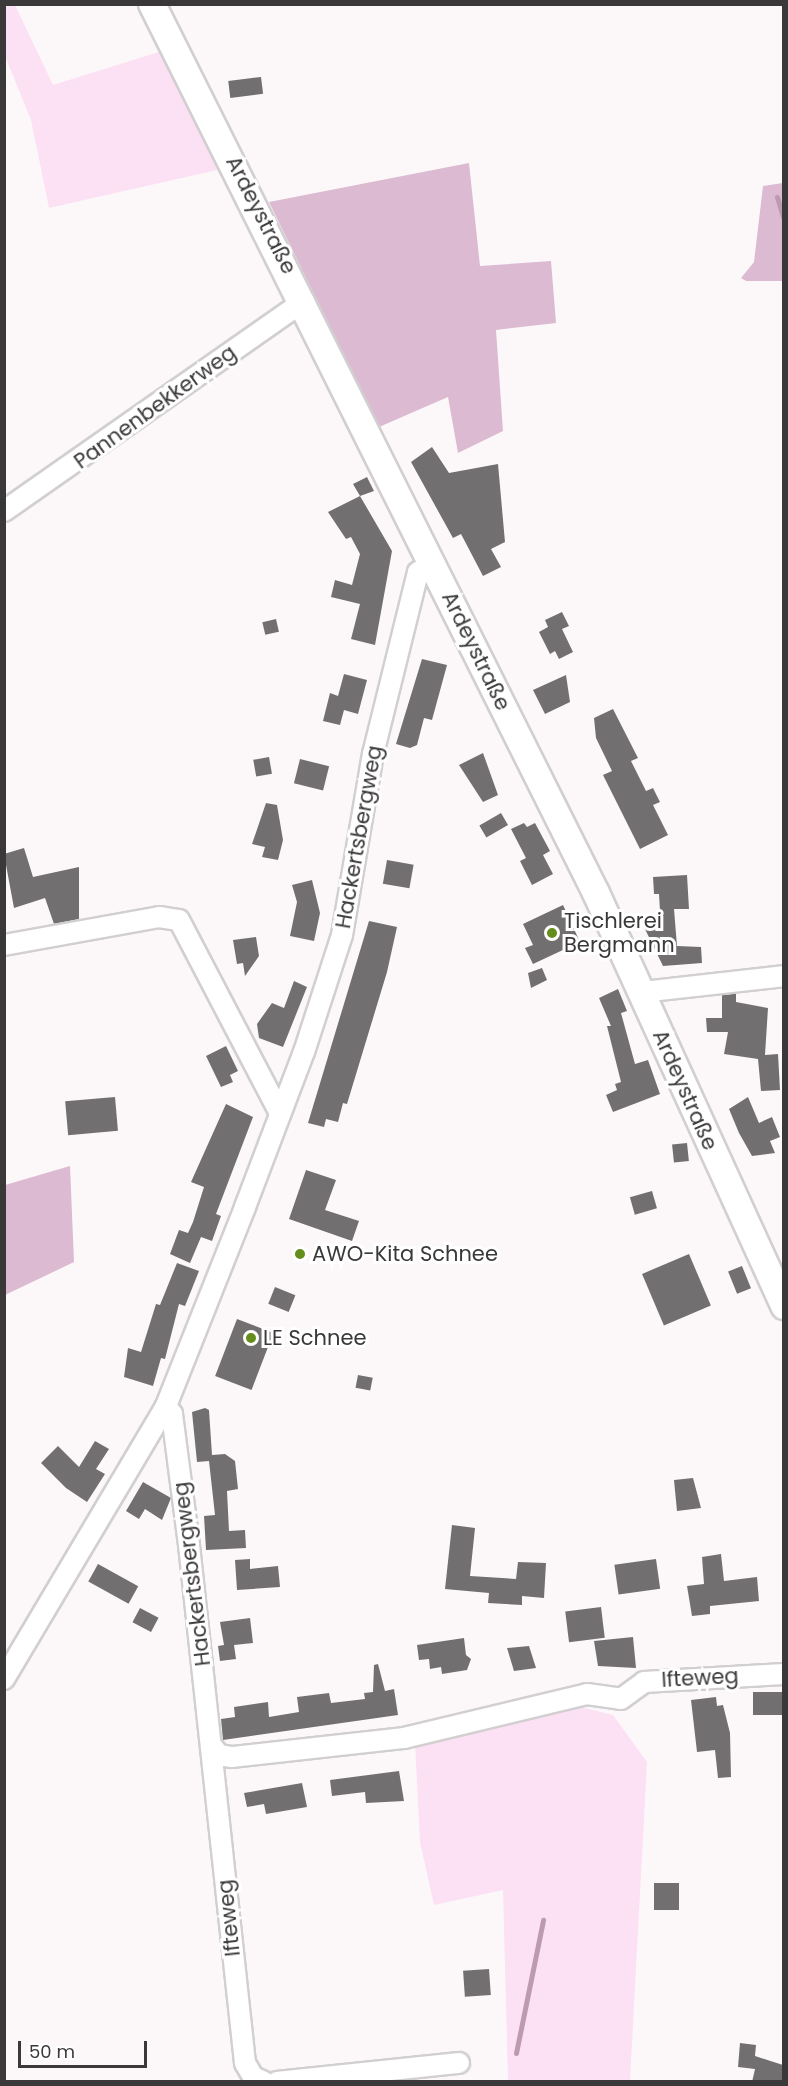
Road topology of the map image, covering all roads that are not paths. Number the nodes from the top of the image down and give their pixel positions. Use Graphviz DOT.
graph roads {
  1 [pos="152,4"];
  2 [pos="304,301"];
  3 [pos="4,511"];
  4 [pos="433,564"];
  5 [pos="4,945"];
  6 [pos="783,976"];
  7 [pos="642,992"];
  8 [pos="280,1113"];
  9 [pos="783,1306"];
  10 [pos="166,1406"];
  11 [pos="783,1674"];
  12 [pos="4,1679"];
  13 [pos="211,1745"];
  14 [pos="459,2063"];
  15 [pos="264,2082"];
  16 [pos="277,2082"];
  1 -- 2 [label="main road, Ardeystraße"];
  2 -- 3 [label="street, Pannenbekkerweg"];
  2 -- 4 [label="main road, Ardeystraße"];
  4 -- 7 [label="main road, Ardeystraße"];
  4 -- 8 [label="street, Hackertsbergweg"];
  5 -- 8 [label="street"];
  6 -- 7 [label="street"];
  7 -- 9 [label="main road, Ardeystraße"];
  8 -- 10 [label="street, Hackertsbergweg"];
  10 -- 12 [label="street, Hackertsbergweg"];
  10 -- 13 [label="street, Hackertsbergweg"];
  11 -- 13 [label="street, Ifteweg"];
  13 -- 15 [label="street, Ifteweg"];
  14 -- 16 [label="street"];
}
